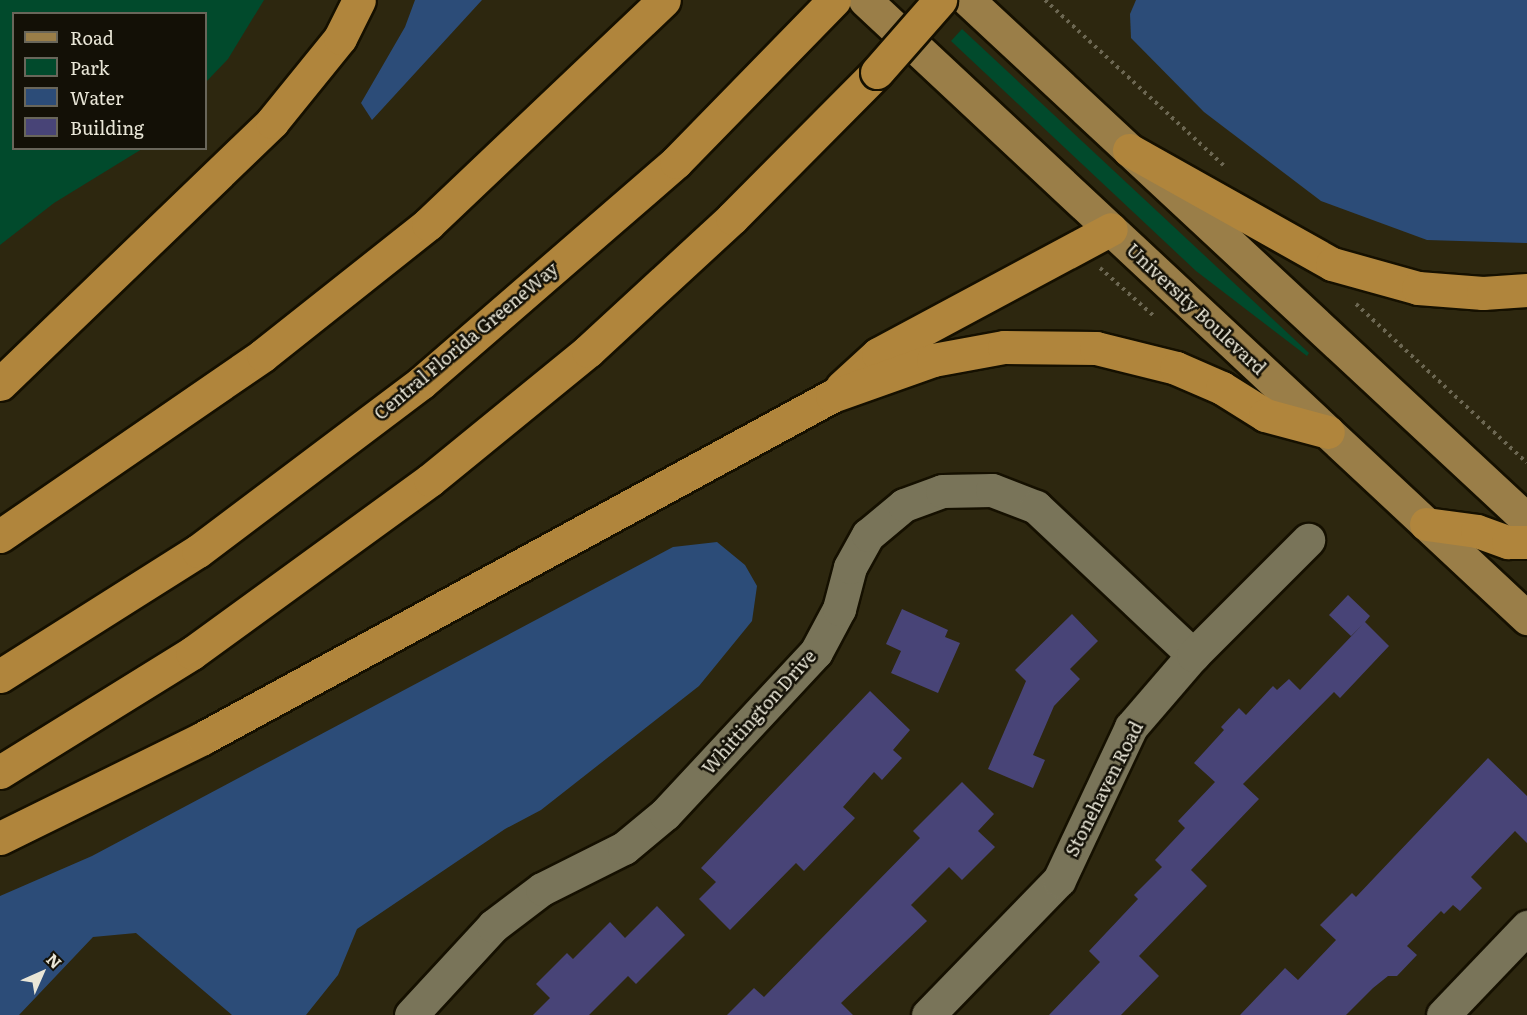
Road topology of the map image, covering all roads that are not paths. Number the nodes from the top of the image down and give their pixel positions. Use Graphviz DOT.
graph roads {
  1 [pos="359,0"];
  2 [pos="664,0"];
  3 [pos="865,0"];
  4 [pos="940,0"];
  5 [pos="968,0"];
  6 [pos="826,10"];
  7 [pos="1129,150"];
  8 [pos="1111,229"];
  9 [pos="1527,290"];
  10 [pos="0,384"];
  11 [pos="832,396"];
  12 [pos="1328,432"];
  13 [pos="1527,520"];
  14 [pos="1426,524"];
  15 [pos="0,536"];
  16 [pos="1308,540"];
  17 [pos="1527,542"];
  18 [pos="1527,618"];
  19 [pos="1193,654"];
  20 [pos="0,676"];
  21 [pos="0,772"];
  22 [pos="0,838"];
  23 [pos="1527,927"];
  24 [pos="411,1015"];
  25 [pos="928,1015"];
  26 [pos="1443,1015"];
  1 -- 10 [label="highway"];
  2 -- 15 [label="highway"];
  3 -- 8 [label="main road, University Boulevard"];
  4 -- 21 [label="highway, bridge"];
  5 -- 7 [label="main road"];
  6 -- 20 [label="highway, Central Florida GreeneWay"];
  7 -- 9 [label="highway"];
  7 -- 13 [label="main road"];
  8 -- 11 [label="highway"];
  8 -- 12 [label="main road, University Boulevard"];
  11 -- 12 [label="highway"];
  11 -- 22 [label="highway"];
  12 -- 14 [label="main road, University Boulevard"];
  14 -- 17 [label="highway"];
  14 -- 18 [label="main road, University Boulevard"];
  16 -- 19 [label="street, Stonehaven Road"];
  19 -- 24 [label="street, Whittington Drive"];
  19 -- 25 [label="street, Stonehaven Road"];
  23 -- 26 [label="street"];
}
